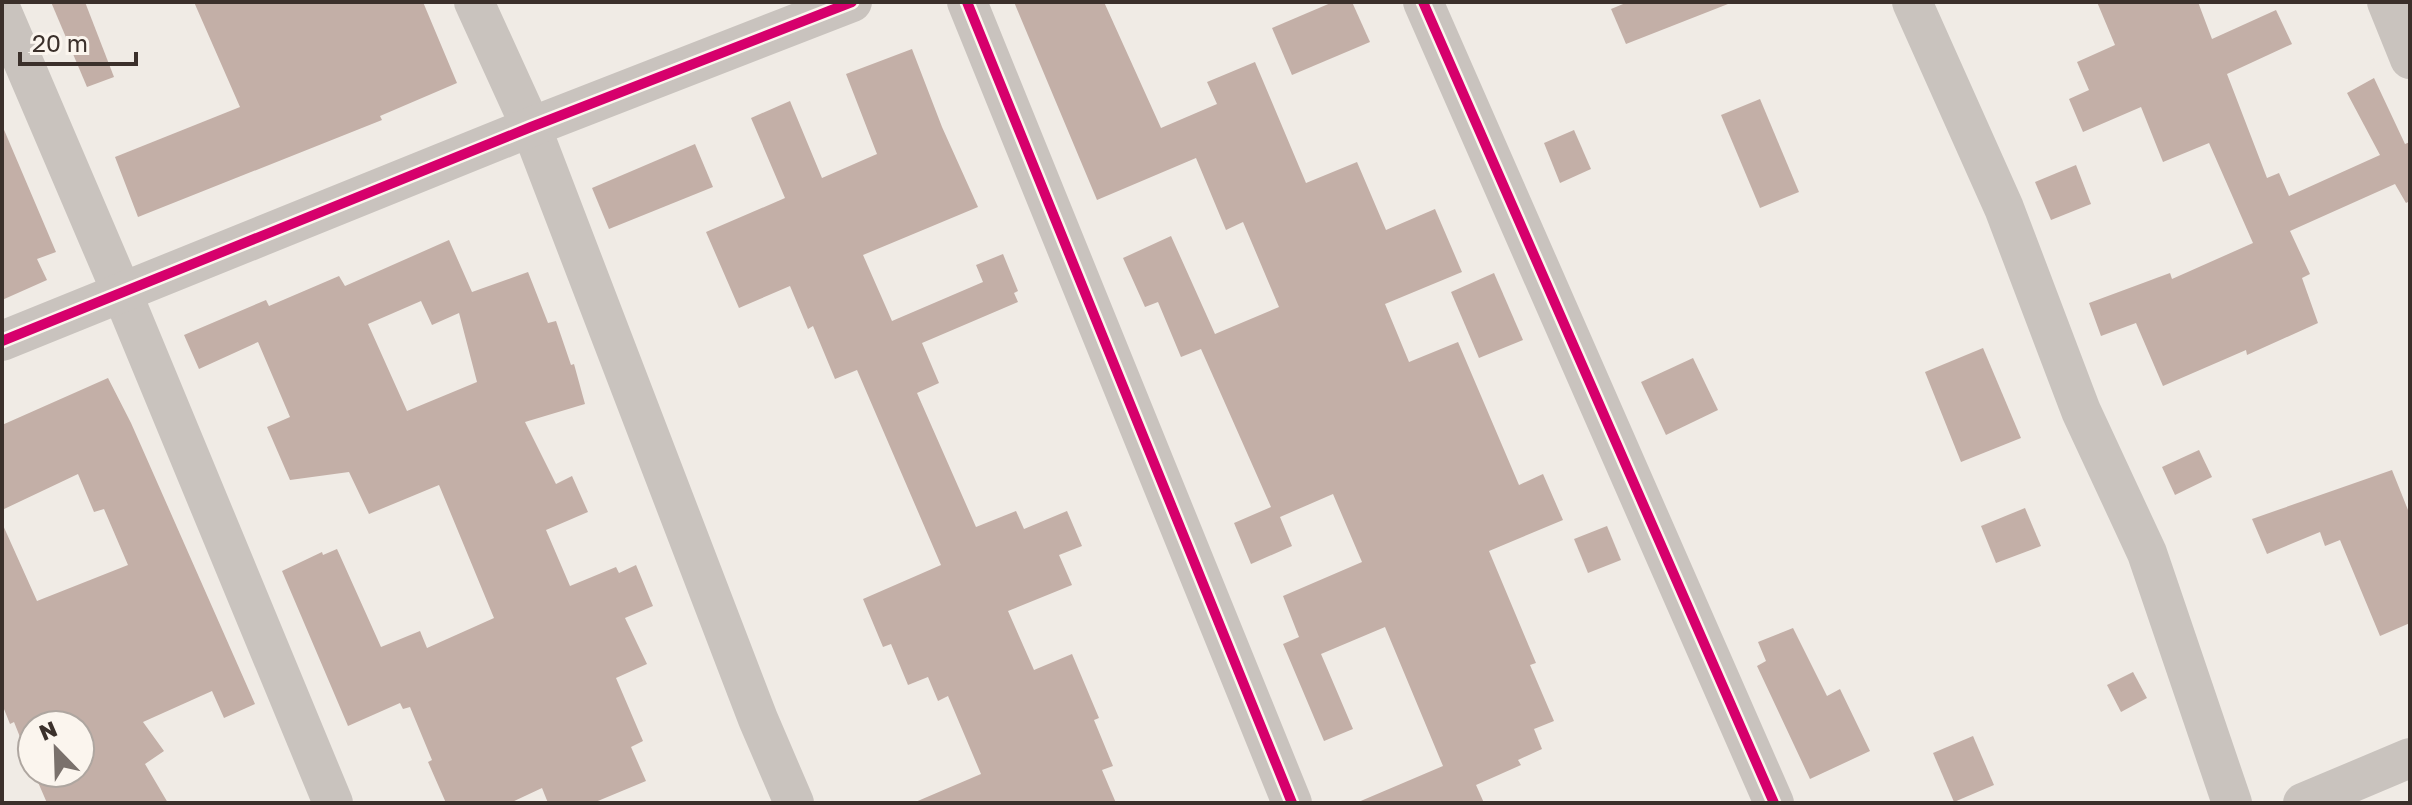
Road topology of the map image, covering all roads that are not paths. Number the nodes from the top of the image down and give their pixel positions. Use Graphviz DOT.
graph roads {
  1 [pos="474,2"];
  2 [pos="852,2"];
  3 [pos="967,2"];
  4 [pos="1423,2"];
  5 [pos="1912,2"];
  6 [pos="2387,2"];
  7 [pos="2,12"];
  8 [pos="2410,59"];
  9 [pos="531,127"];
  10 [pos="122,293"];
  11 [pos="2,341"];
  12 [pos="2410,758"];
  13 [pos="333,803"];
  14 [pos="794,803"];
  15 [pos="1292,803"];
  16 [pos="1774,803"];
  17 [pos="2232,803"];
  18 [pos="2303,803"];
  1 -- 9 [label="street"];
  2 -- 9 [label="street"];
  3 -- 15 [label="street"];
  4 -- 16 [label="street"];
  5 -- 17 [label="street"];
  6 -- 8 [label="street"];
  7 -- 10 [label="street"];
  9 -- 10 [label="street"];
  9 -- 14 [label="street"];
  10 -- 11 [label="street"];
  10 -- 13 [label="street"];
  12 -- 18 [label="street"];
}
